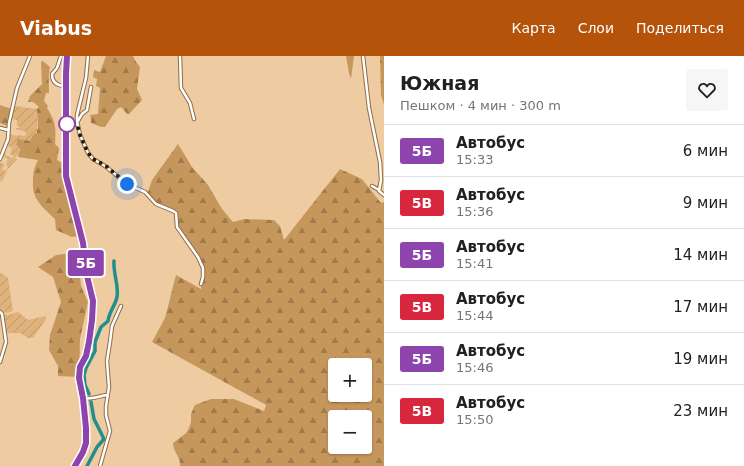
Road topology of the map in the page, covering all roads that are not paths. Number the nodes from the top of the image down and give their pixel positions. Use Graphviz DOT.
graph roads {
  1 [pos="30,56"];
  2 [pos="61,56"];
  3 [pos="68,56"];
  4 [pos="88,56"];
  5 [pos="180,56"];
  6 [pos="364,56"];
  7 [pos="66,86"];
  8 [pos="91,87"];
  9 [pos="369,96"];
  10 [pos="194,119"];
  11 [pos="67,123"];
  12 [pos="77,123"];
  13 [pos="0,128"];
  14 [pos="8,130"];
  15 [pos="0,159"];
  16 [pos="372,186"];
  17 [pos="379,190"];
  18 [pos="384,195"];
  19 [pos="201,284"];
  20 [pos="121,306"];
  21 [pos="0,312"];
  22 [pos="0,362"];
  23 [pos="107,395"];
  24 [pos="83,398"];
  25 [pos="75,466"];
  26 [pos="100,466"];
  1 -- 14 [label="street"];
  2 -- 7 [label="street"];
  3 -- 7 [label="street"];
  4 -- 12 [label="street"];
  5 -- 10 [label="street"];
  6 -- 9 [label="street"];
  6 -- 17 [label="street"];
  7 -- 11 [label="street"];
  8 -- 12 [label="street"];
  11 -- 12 [label="street"];
  11 -- 24 [label="street"];
  12 -- 19 [label="street"];
  13 -- 14 [label="street"];
  14 -- 15 [label="street"];
  16 -- 17 [label="street"];
  17 -- 18 [label="street"];
  20 -- 23 [label="street"];
  21 -- 22 [label="street"];
  23 -- 24 [label="street"];
  23 -- 26 [label="street"];
  24 -- 25 [label="street"];
}
